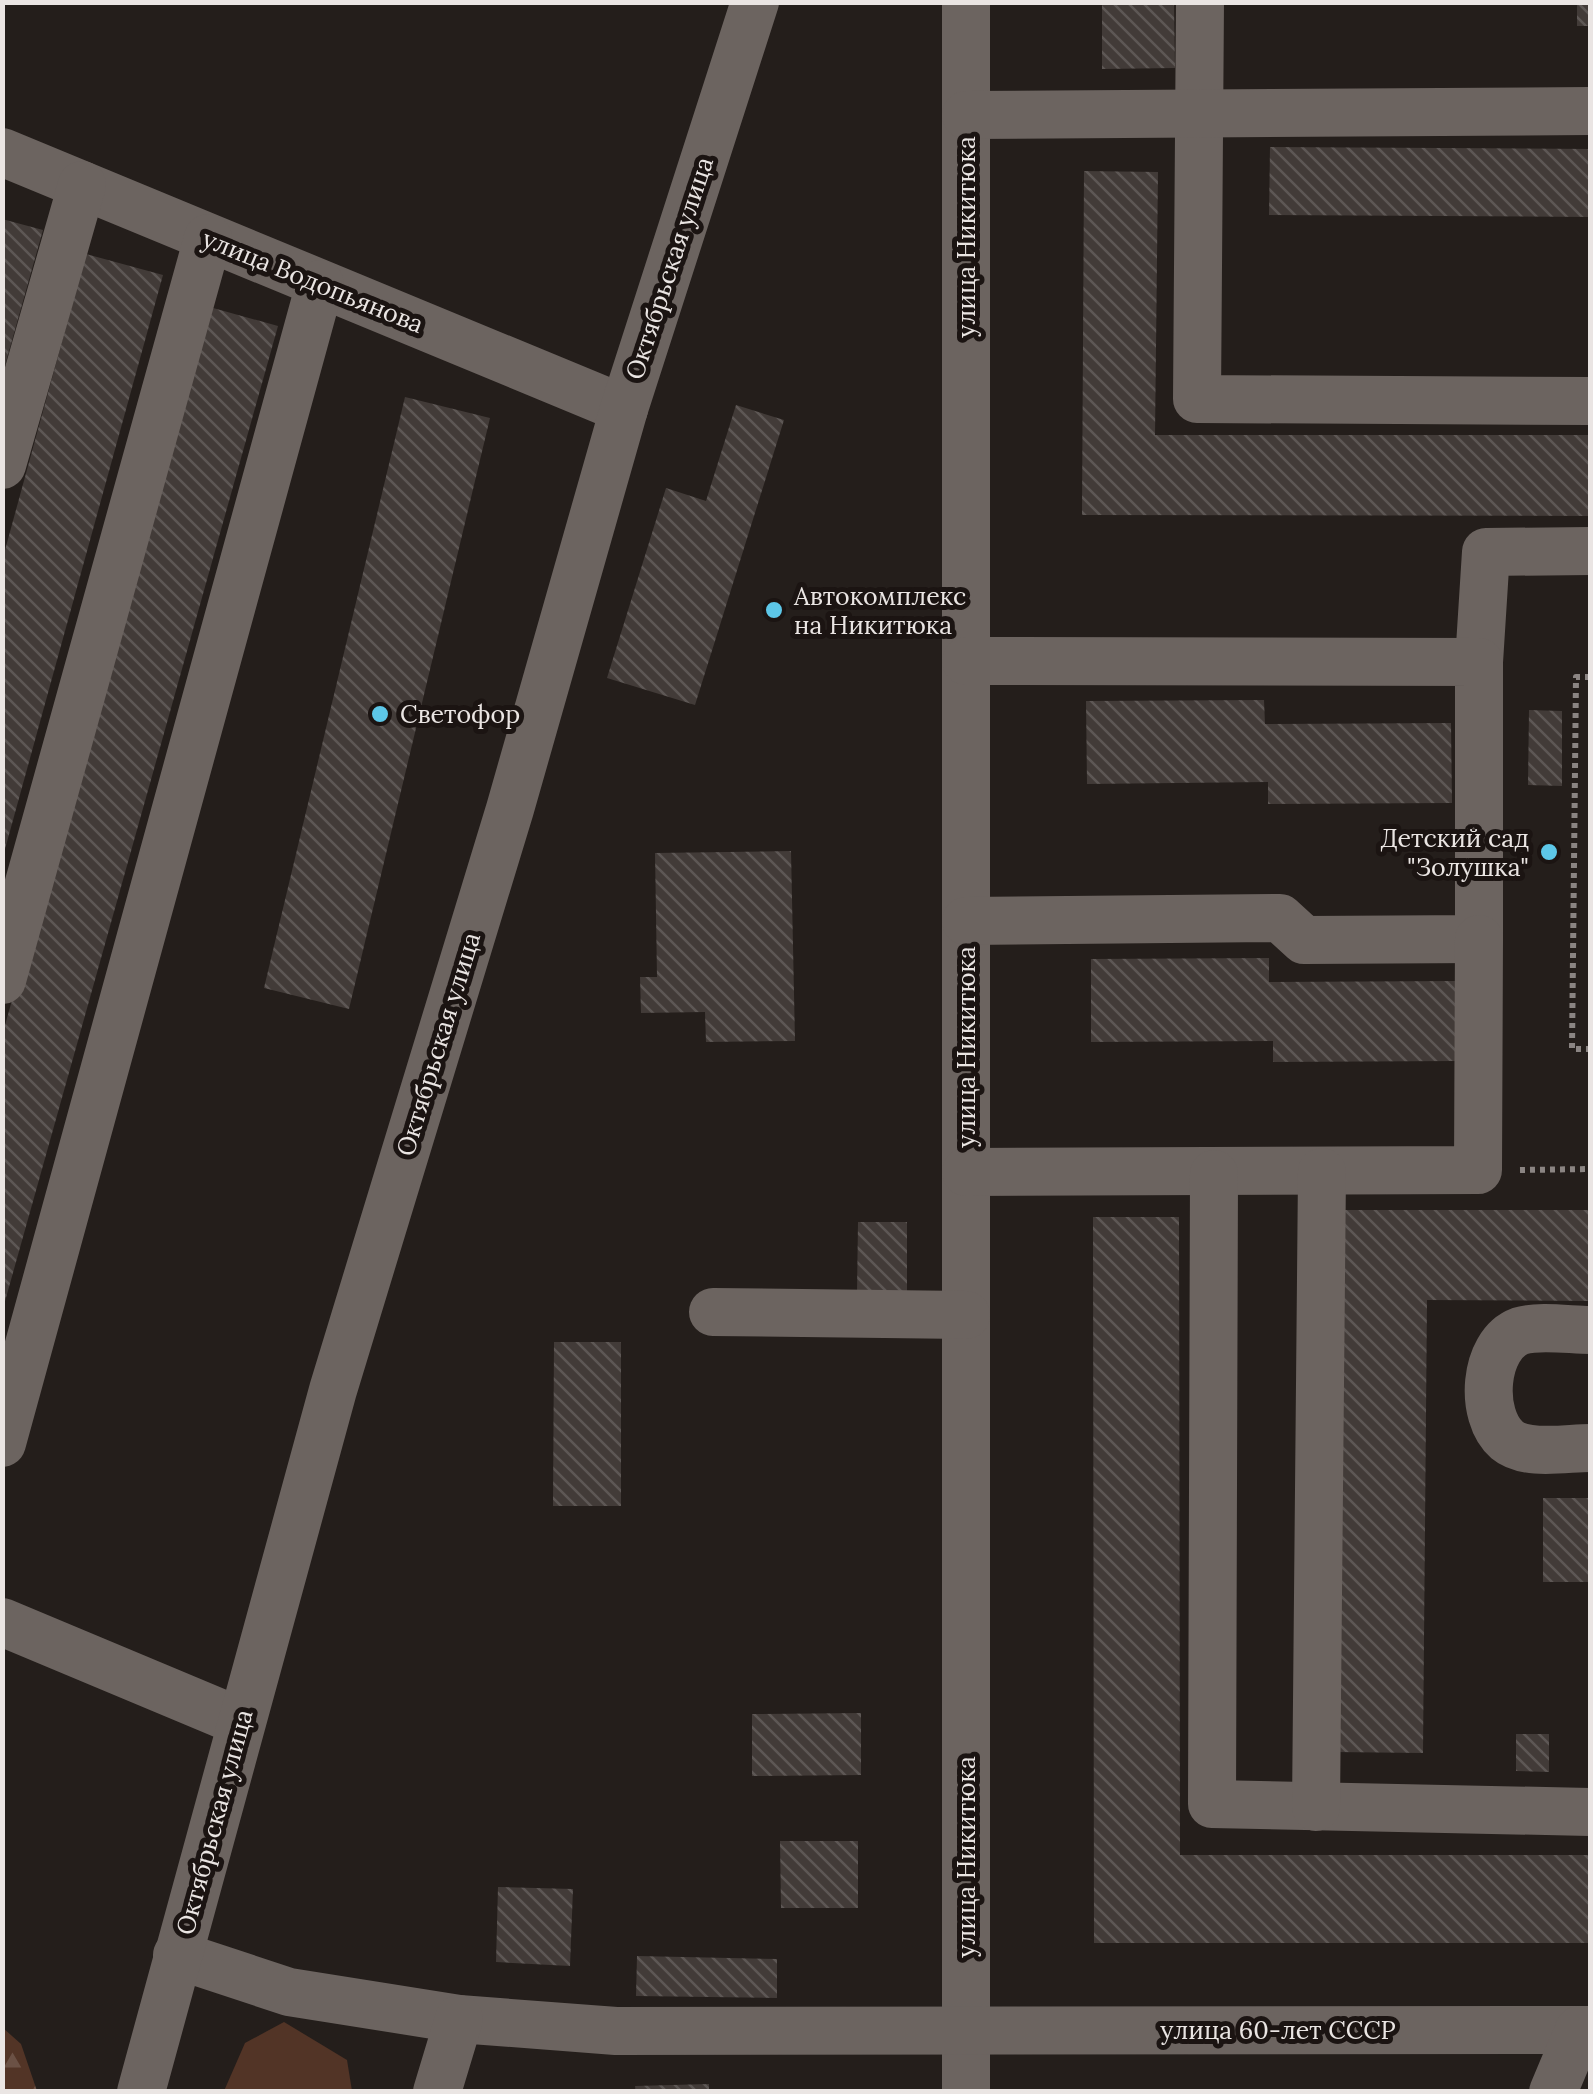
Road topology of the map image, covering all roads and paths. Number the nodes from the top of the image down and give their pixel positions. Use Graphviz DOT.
graph roads {
  1 [pos="755,2"];
  2 [pos="966,2"];
  3 [pos="1200,2"];
  4 [pos="1590,111"];
  5 [pos="1199,113"];
  6 [pos="966,115"];
  7 [pos="2,152"];
  8 [pos="82,185"];
  9 [pos="208,238"];
  10 [pos="320,284"];
  11 [pos="1590,401"];
  12 [pos="624,409"];
  13 [pos="2,465"];
  14 [pos="1590,552"];
  15 [pos="966,661"];
  16 [pos="1479,662"];
  17 [pos="1590,677"];
  18 [pos="966,921"];
  19 [pos="1479,939"];
  20 [pos="2,980"];
  21 [pos="1590,1050"];
  22 [pos="1590,1169"];
  23 [pos="1478,1170"];
  24 [pos="966,1172"];
  25 [pos="1322,1172"];
  26 [pos="1214,1174"];
  27 [pos="713,1312"];
  28 [pos="966,1316"];
  29 [pos="1590,1330"];
  30 [pos="2,1443"];
  31 [pos="1590,1448"];
  32 [pos="2,1622"];
  33 [pos="241,1722"];
  34 [pos="1316,1806"];
  35 [pos="1590,1812"];
  36 [pos="177,1955"];
  37 [pos="459,2019"];
  38 [pos="966,2030"];
  39 [pos="1585,2030"];
  40 [pos="141,2092"];
  41 [pos="437,2092"];
  42 [pos="966,2092"];
  43 [pos="1554,2092"];
  1 -- 12 [label="street, Октябрьская улица"];
  2 -- 6 [label="street, улица Никитюка"];
  3 -- 5 [label="street"];
  4 -- 5 [label="street"];
  5 -- 6 [label="street"];
  5 -- 11 [label="street"];
  6 -- 15 [label="street, улица Никитюка"];
  7 -- 8 [label="street, улица Водопьянова"];
  8 -- 9 [label="street, улица Водопьянова"];
  8 -- 13 [label="street"];
  9 -- 10 [label="street, улица Водопьянова"];
  9 -- 20 [label="street"];
  10 -- 12 [label="street, улица Водопьянова"];
  10 -- 30 [label="street"];
  12 -- 33 [label="street, Октябрьская улица"];
  14 -- 16 [label="street"];
  15 -- 16 [label="street"];
  15 -- 18 [label="street, улица Никитюка"];
  16 -- 19 [label="street"];
  17 -- 21 [label="path"];
  18 -- 19 [label="street"];
  18 -- 24 [label="street, улица Никитюка"];
  19 -- 23 [label="street"];
  22 -- 23 [label="path"];
  23 -- 25 [label="street"];
  24 -- 26 [label="street"];
  24 -- 28 [label="street, улица Никитюка"];
  25 -- 26 [label="street"];
  25 -- 34 [label="street"];
  26 -- 34 [label="street"];
  27 -- 28 [label="street"];
  28 -- 38 [label="street, улица Никитюка"];
  29 -- 31 [label="street"];
  32 -- 33 [label="street"];
  33 -- 36 [label="street, Октябрьская улица"];
  34 -- 35 [label="street"];
  36 -- 37 [label="street, улица 60-лет СССР"];
  36 -- 40 [label="street, Октябрьская улица"];
  37 -- 38 [label="street, улица 60-лет СССР"];
  37 -- 41 [label="street"];
  38 -- 39 [label="street, улица 60-лет СССР"];
  38 -- 42 [label="street, улица Никитюка"];
  39 -- 43 [label="street"];
}
